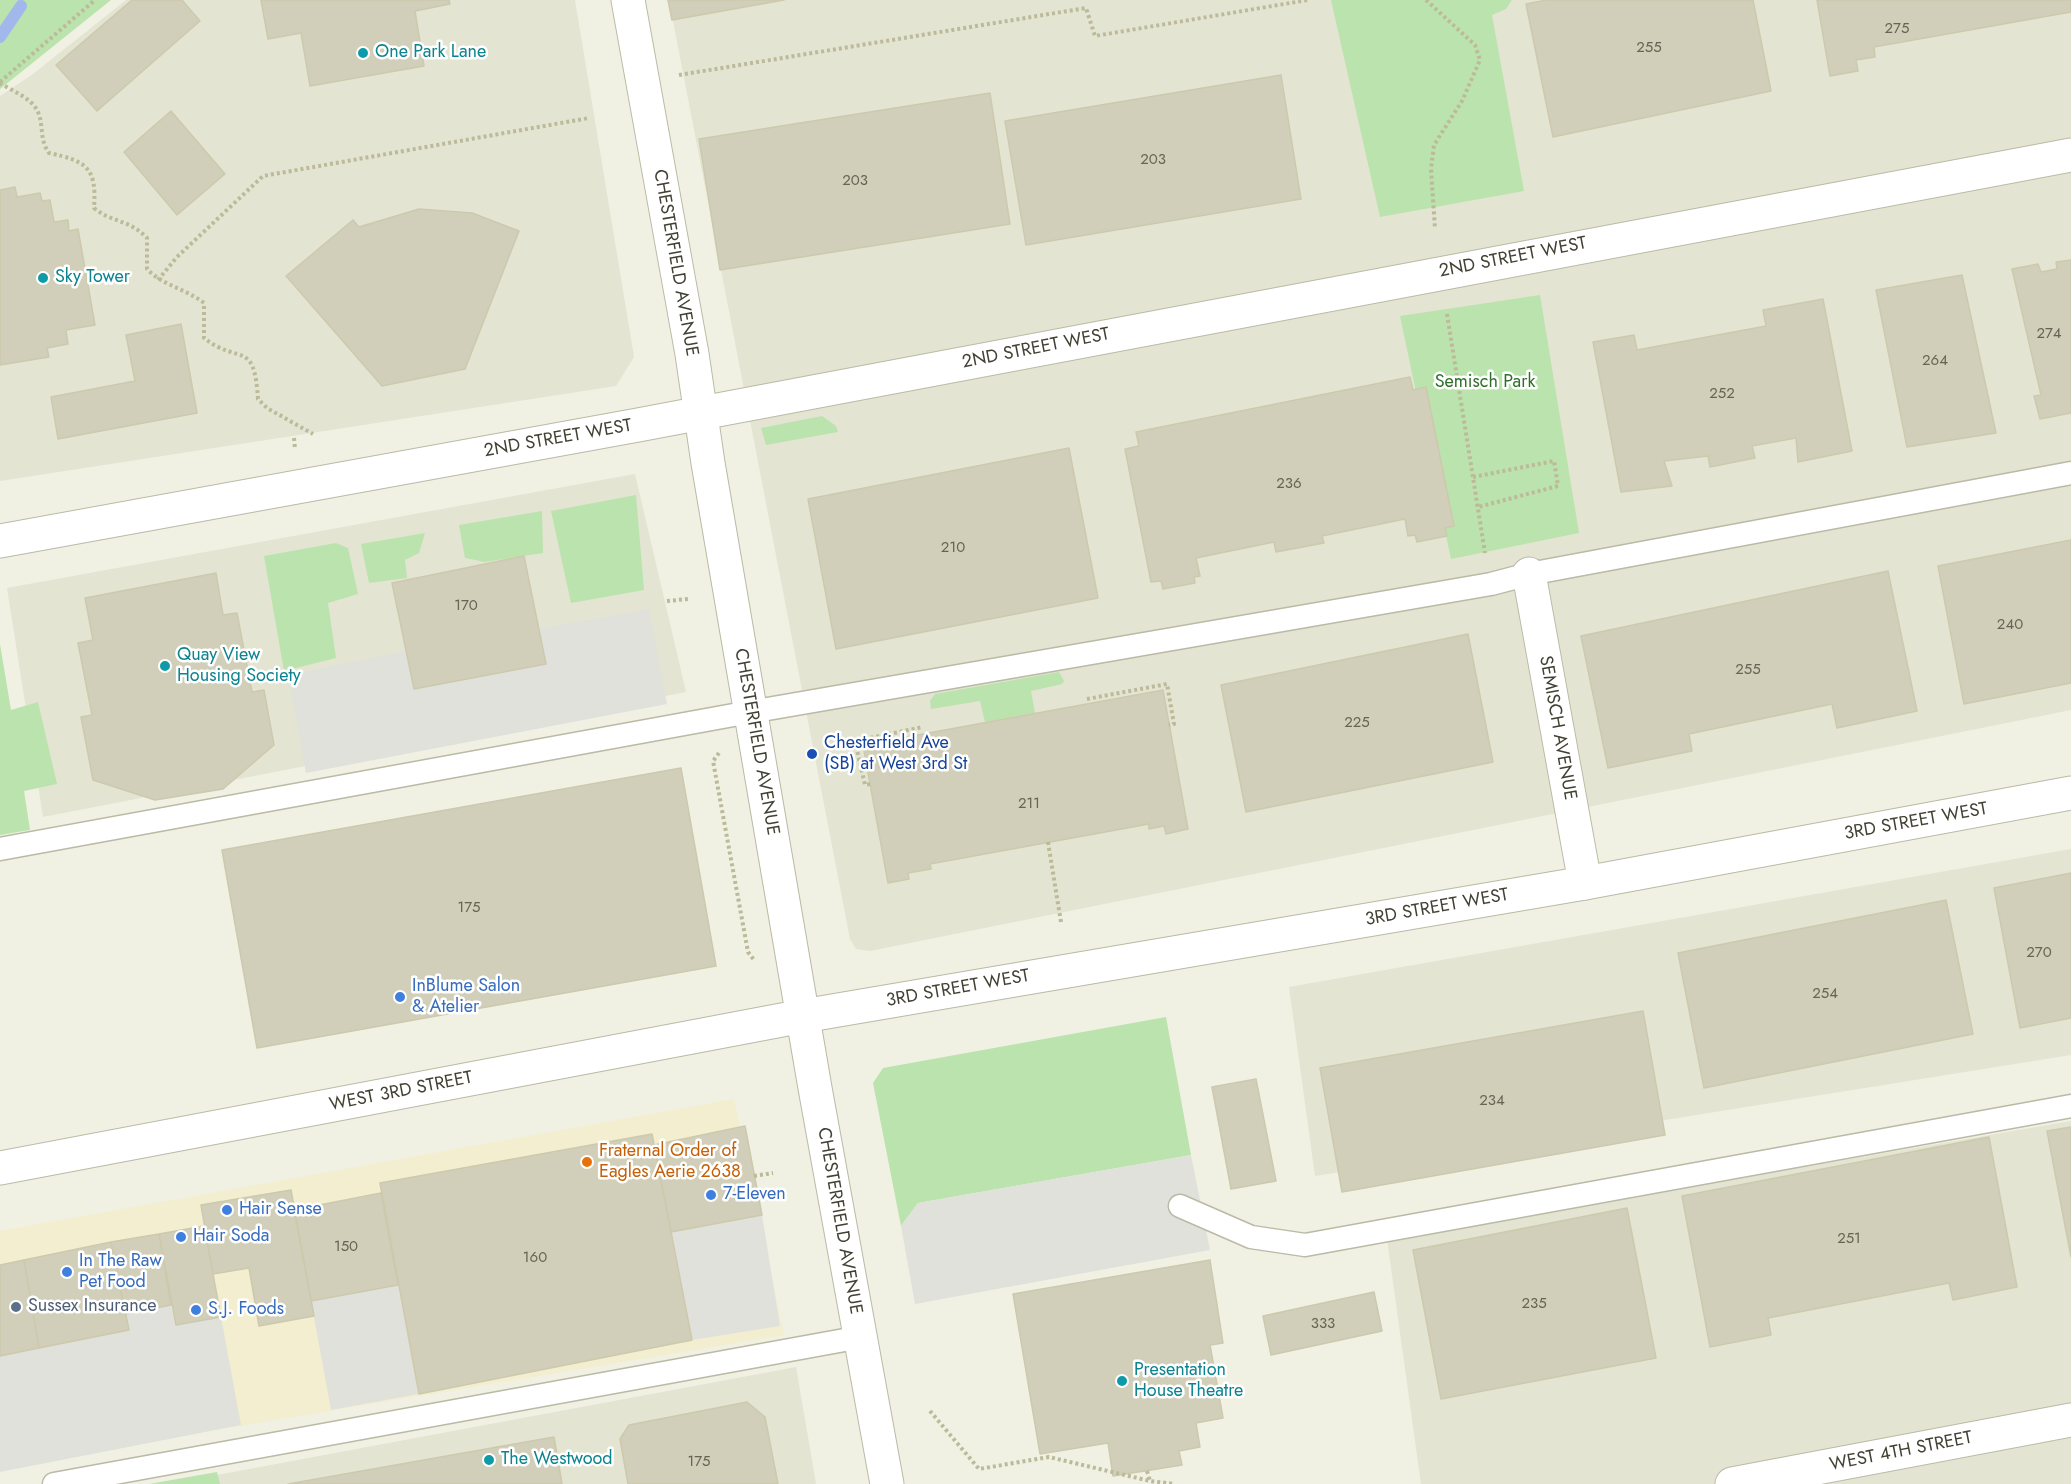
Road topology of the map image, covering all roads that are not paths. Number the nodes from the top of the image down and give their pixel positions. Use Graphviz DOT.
graph roads {
  1 [pos="628,0"];
  2 [pos="2071,155"];
  3 [pos="701,413"];
  4 [pos="2071,473"];
  5 [pos="0,541"];
  6 [pos="1529,574"];
  7 [pos="750,712"];
  8 [pos="2071,793"];
  9 [pos="0,849"];
  10 [pos="1585,883"];
  11 [pos="803,1016"];
  12 [pos="2071,1106"];
  13 [pos="0,1168"];
  14 [pos="1180,1206"];
  15 [pos="861,1337"];
  16 [pos="2071,1420"];
  17 [pos="54,1484"];
  18 [pos="886,1484"];
  19 [pos="1732,1484"];
  1 -- 3 [label="street, CHESTERFIELD AVENUE"];
  2 -- 3 [label="street, 2ND STREET WEST"];
  3 -- 5 [label="street, 2ND STREET WEST"];
  3 -- 7 [label="street, CHESTERFIELD AVENUE"];
  4 -- 6 [label="lane"];
  6 -- 7 [label="lane"];
  6 -- 10 [label="street, SEMISCH AVENUE"];
  7 -- 9 [label="lane"];
  7 -- 11 [label="street, CHESTERFIELD AVENUE"];
  8 -- 10 [label="street, 3RD STREET WEST"];
  10 -- 11 [label="street, 3RD STREET WEST"];
  11 -- 13 [label="street, WEST 3RD STREET"];
  11 -- 15 [label="street, CHESTERFIELD AVENUE"];
  12 -- 14 [label="lane"];
  15 -- 17 [label="lane"];
  15 -- 18 [label="street, CHESTERFIELD AVENUE"];
  16 -- 19 [label="street, WEST 4TH STREET"];
}
